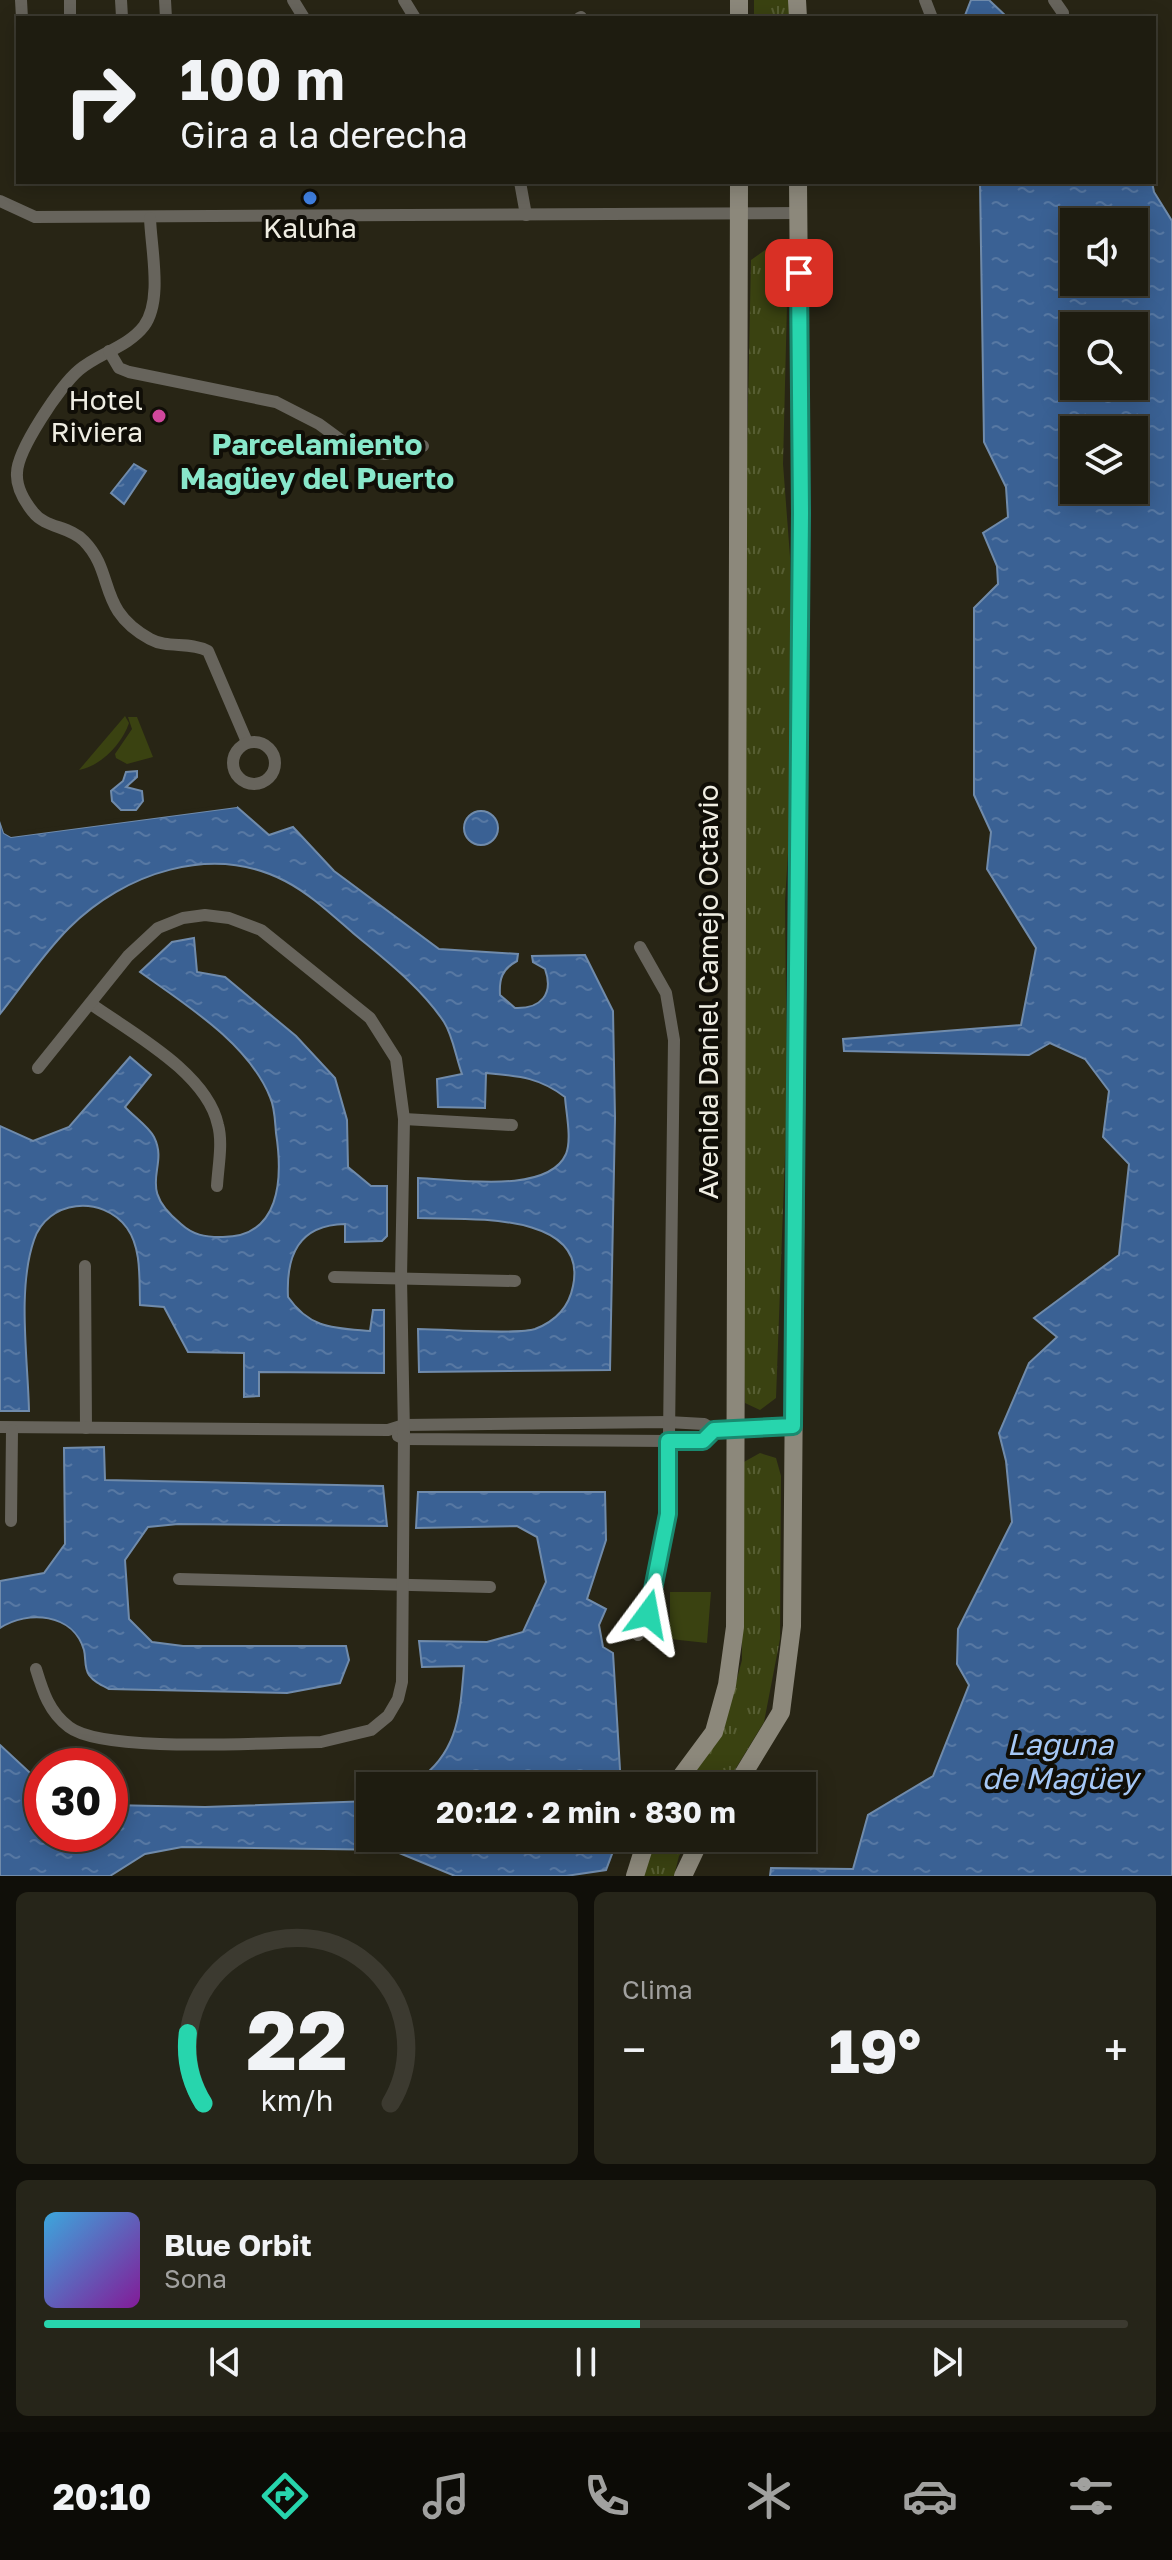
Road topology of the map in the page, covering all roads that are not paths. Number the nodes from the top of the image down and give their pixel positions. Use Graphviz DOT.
graph roads {
  1 [pos="1054,0"];
  2 [pos="1063,13"];
  3 [pos="520,184"];
  4 [pos="739,184"];
  5 [pos="798,184"];
  6 [pos="0,201"];
  7 [pos="739,213"];
  8 [pos="799,213"];
  9 [pos="526,215"];
  10 [pos="150,218"];
  11 [pos="109,351"];
  12 [pos="423,446"];
  13 [pos="247,742"];
  14 [pos="640,947"];
  15 [pos="91,1004"];
  16 [pos="38,1068"];
  17 [pos="404,1119"];
  18 [pos="512,1125"];
  19 [pos="217,1186"];
  20 [pos="85,1266"];
  21 [pos="334,1277"];
  22 [pos="401,1278"];
  23 [pos="515,1281"];
  24 [pos="668,1422"];
  25 [pos="404,1425"];
  26 [pos="793,1426"];
  27 [pos="6,1428"];
  28 [pos="86,1428"];
  29 [pos="388,1430"];
  30 [pos="714,1430"];
  31 [pos="735,1432"];
  32 [pos="404,1439"];
  33 [pos="668,1441"];
  34 [pos="11,1521"];
  35 [pos="179,1579"];
  36 [pos="405,1586"];
  37 [pos="490,1587"];
  38 [pos="638,1635"];
  39 [pos="36,1669"];
  40 [pos="684,1772"];
  41 [pos="745,1772"];
  42 [pos="643,1852"];
  43 [pos="694,1852"];
  44 [pos="635,1876"];
  45 [pos="683,1876"];
  1 -- 2 [label="street"];
  3 -- 9 [label="street"];
  4 -- 7 [label="main road, Avenida Daniel Camejo Octavio"];
  5 -- 8 [label="main road"];
  6 -- 10 [label="street"];
  7 -- 8 [label="street"];
  7 -- 9 [label="street"];
  7 -- 31 [label="main road, Avenida Daniel Camejo Octavio"];
  8 -- 26 [label="main road"];
  9 -- 10 [label="street"];
  10 -- 11 [label="street"];
  11 -- 12 [label="street"];
  11 -- 13 [label="street"];
  14 -- 24 [label="street"];
  15 -- 16 [label="street"];
  15 -- 17 [label="street"];
  15 -- 19 [label="street"];
  17 -- 18 [label="street"];
  17 -- 22 [label="street"];
  20 -- 28 [label="street"];
  21 -- 22 [label="street"];
  22 -- 23 [label="street"];
  22 -- 25 [label="street"];
  24 -- 25 [label="street"];
  24 -- 30 [label="street"];
  24 -- 33 [label="street"];
  25 -- 29 [label="street"];
  25 -- 32 [label="street"];
  26 -- 31 [label="street"];
  26 -- 41 [label="main road"];
  27 -- 28 [label="street"];
  27 -- 34 [label="street"];
  28 -- 29 [label="street"];
  29 -- 32 [label="street"];
  30 -- 31 [label="street"];
  30 -- 33 [label="street"];
  31 -- 40 [label="main road, Avenida Daniel Camejo Octavio"];
  32 -- 33 [label="street"];
  32 -- 36 [label="street"];
  33 -- 38 [label="street"];
  35 -- 36 [label="street"];
  36 -- 37 [label="street"];
  36 -- 39 [label="street"];
  42 -- 44 [label="main road"];
  43 -- 45 [label="main road"];
}
